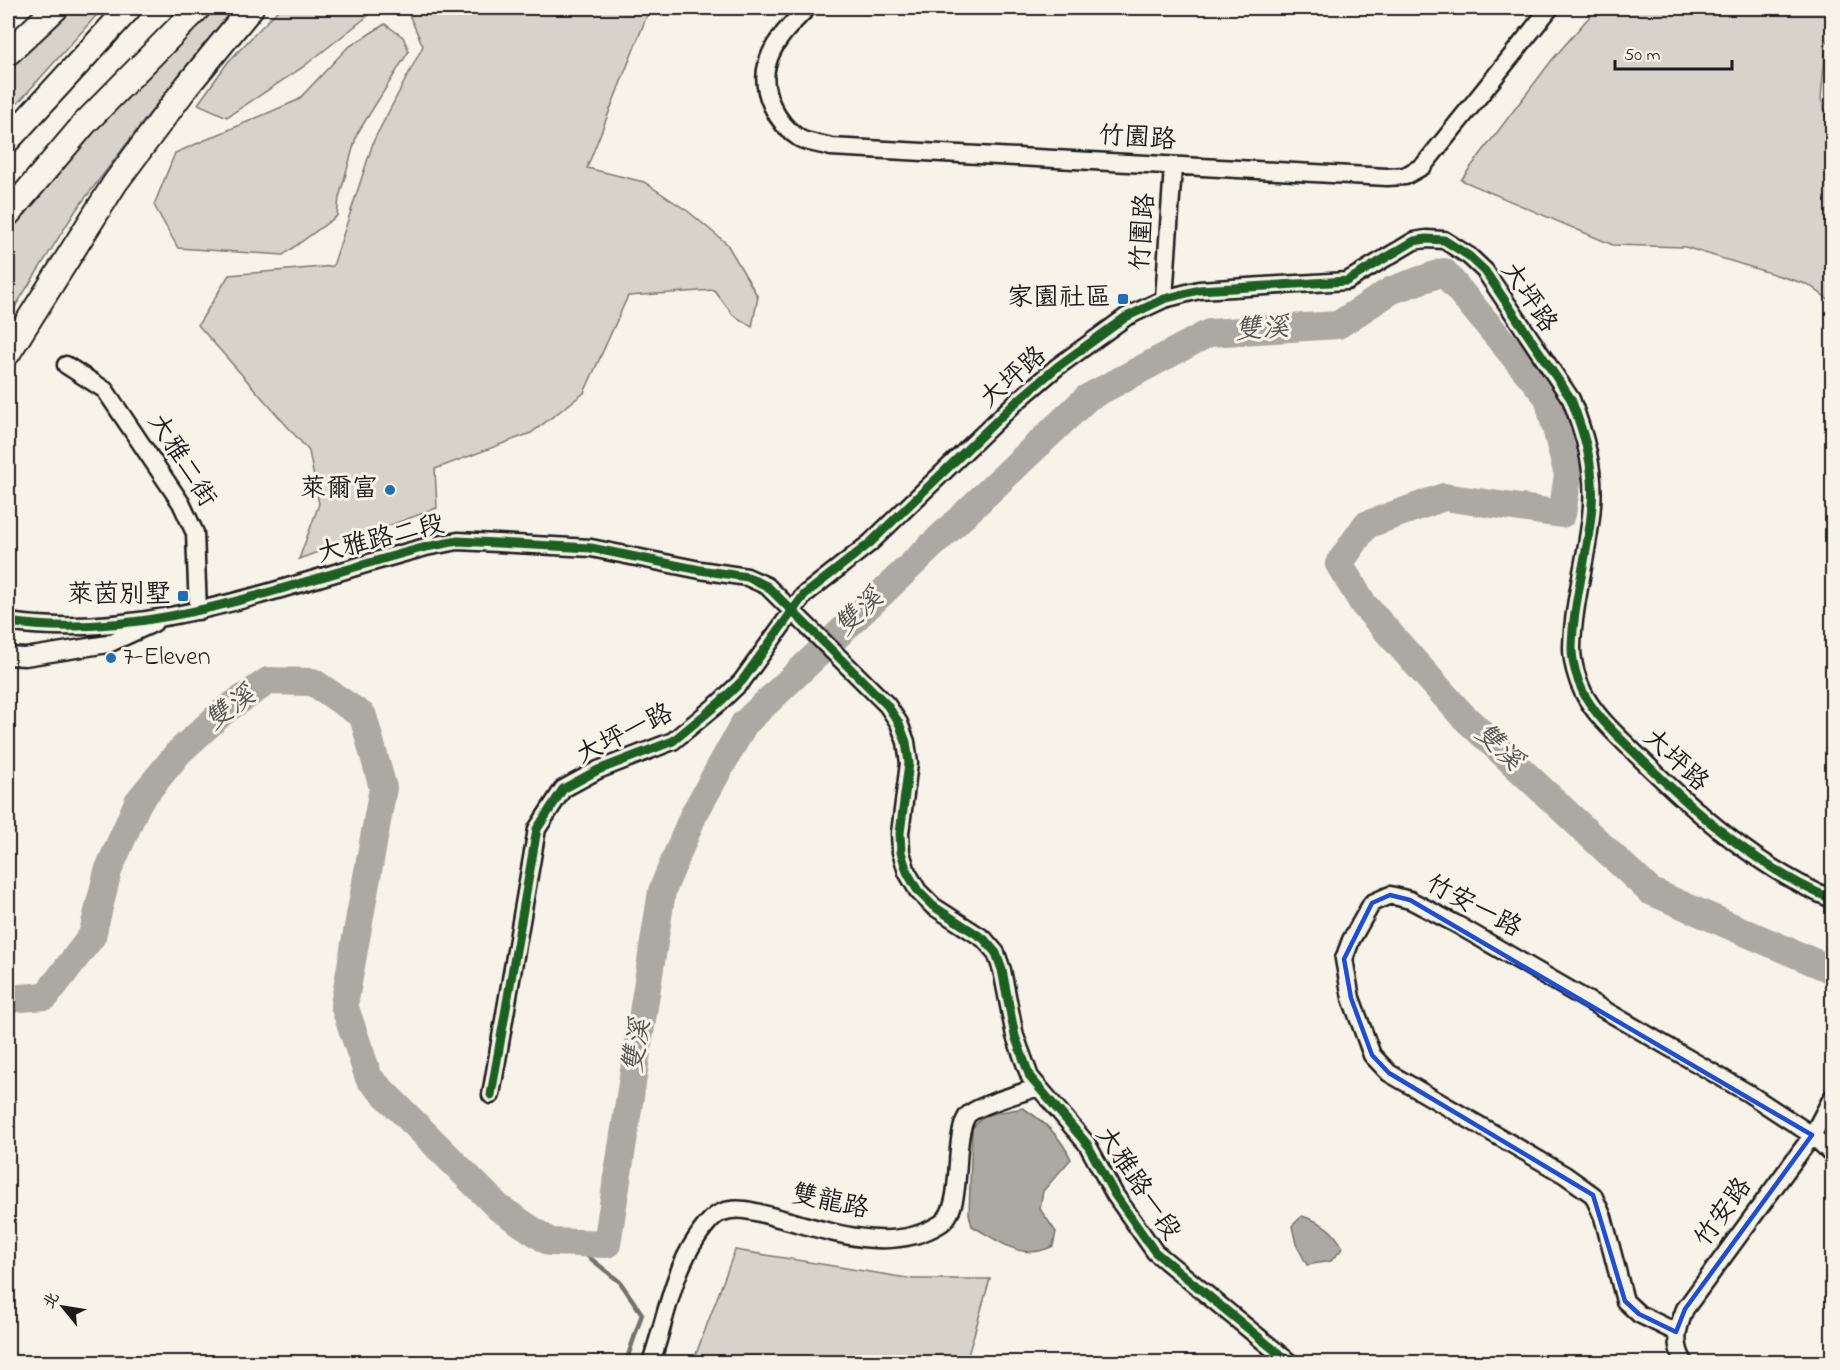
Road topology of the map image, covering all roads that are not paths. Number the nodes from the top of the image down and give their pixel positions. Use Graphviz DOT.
graph roads {
  1 [pos="56,8"];
  2 [pos="129,8"];
  3 [pos="198,8"];
  4 [pos="251,8"];
  5 [pos="807,8"];
  6 [pos="1550,8"];
  7 [pos="8,52"];
  8 [pos="8,140"];
  9 [pos="1173,167"];
  10 [pos="8,214"];
  11 [pos="1164,299"];
  12 [pos="8,353"];
  13 [pos="66,365"];
  14 [pos="792,610"];
  15 [pos="198,611"];
  16 [pos="166,618"];
  17 [pos="8,622"];
  18 [pos="8,656"];
  19 [pos="1833,898"];
  20 [pos="1038,1087"];
  21 [pos="491,1095"];
  22 [pos="1833,1098"];
  23 [pos="1812,1135"];
  24 [pos="1833,1154"];
  25 [pos="1676,1332"];
  26 [pos="651,1362"];
  27 [pos="1289,1362"];
  28 [pos="1684,1362"];
  1 -- 7 [label="highway"];
  2 -- 8 [label="highway"];
  3 -- 10 [label="highway"];
  4 -- 12 [label="highway"];
  5 -- 9 [label="street, 竹園路"];
  6 -- 9 [label="street, 竹園路"];
  9 -- 11 [label="street, 竹圍路"];
  11 -- 14 [label="street, 大坪路"];
  11 -- 19 [label="street, 大坪路"];
  13 -- 15 [label="street, 大雅二街"];
  14 -- 15 [label="street, 大雅路二段"];
  14 -- 20 [label="street, 大雅路一段"];
  14 -- 21 [label="street, 大坪一路"];
  15 -- 16 [label="street, 大雅路二段"];
  16 -- 17 [label="street, 大雅路二段"];
  16 -- 18 [label="street, 大雅路二段"];
  20 -- 26 [label="street, 雙龍路"];
  20 -- 27 [label="street, 大雅路一段"];
  22 -- 23 [label="street, 竹安路"];
  23 -- 24 [label="street, 竹安一路"];
  23 -- 25 [label="street, 竹安路"];
  23 -- 25 [label="street, 竹安一路"];
  25 -- 28 [label="street"];
}
